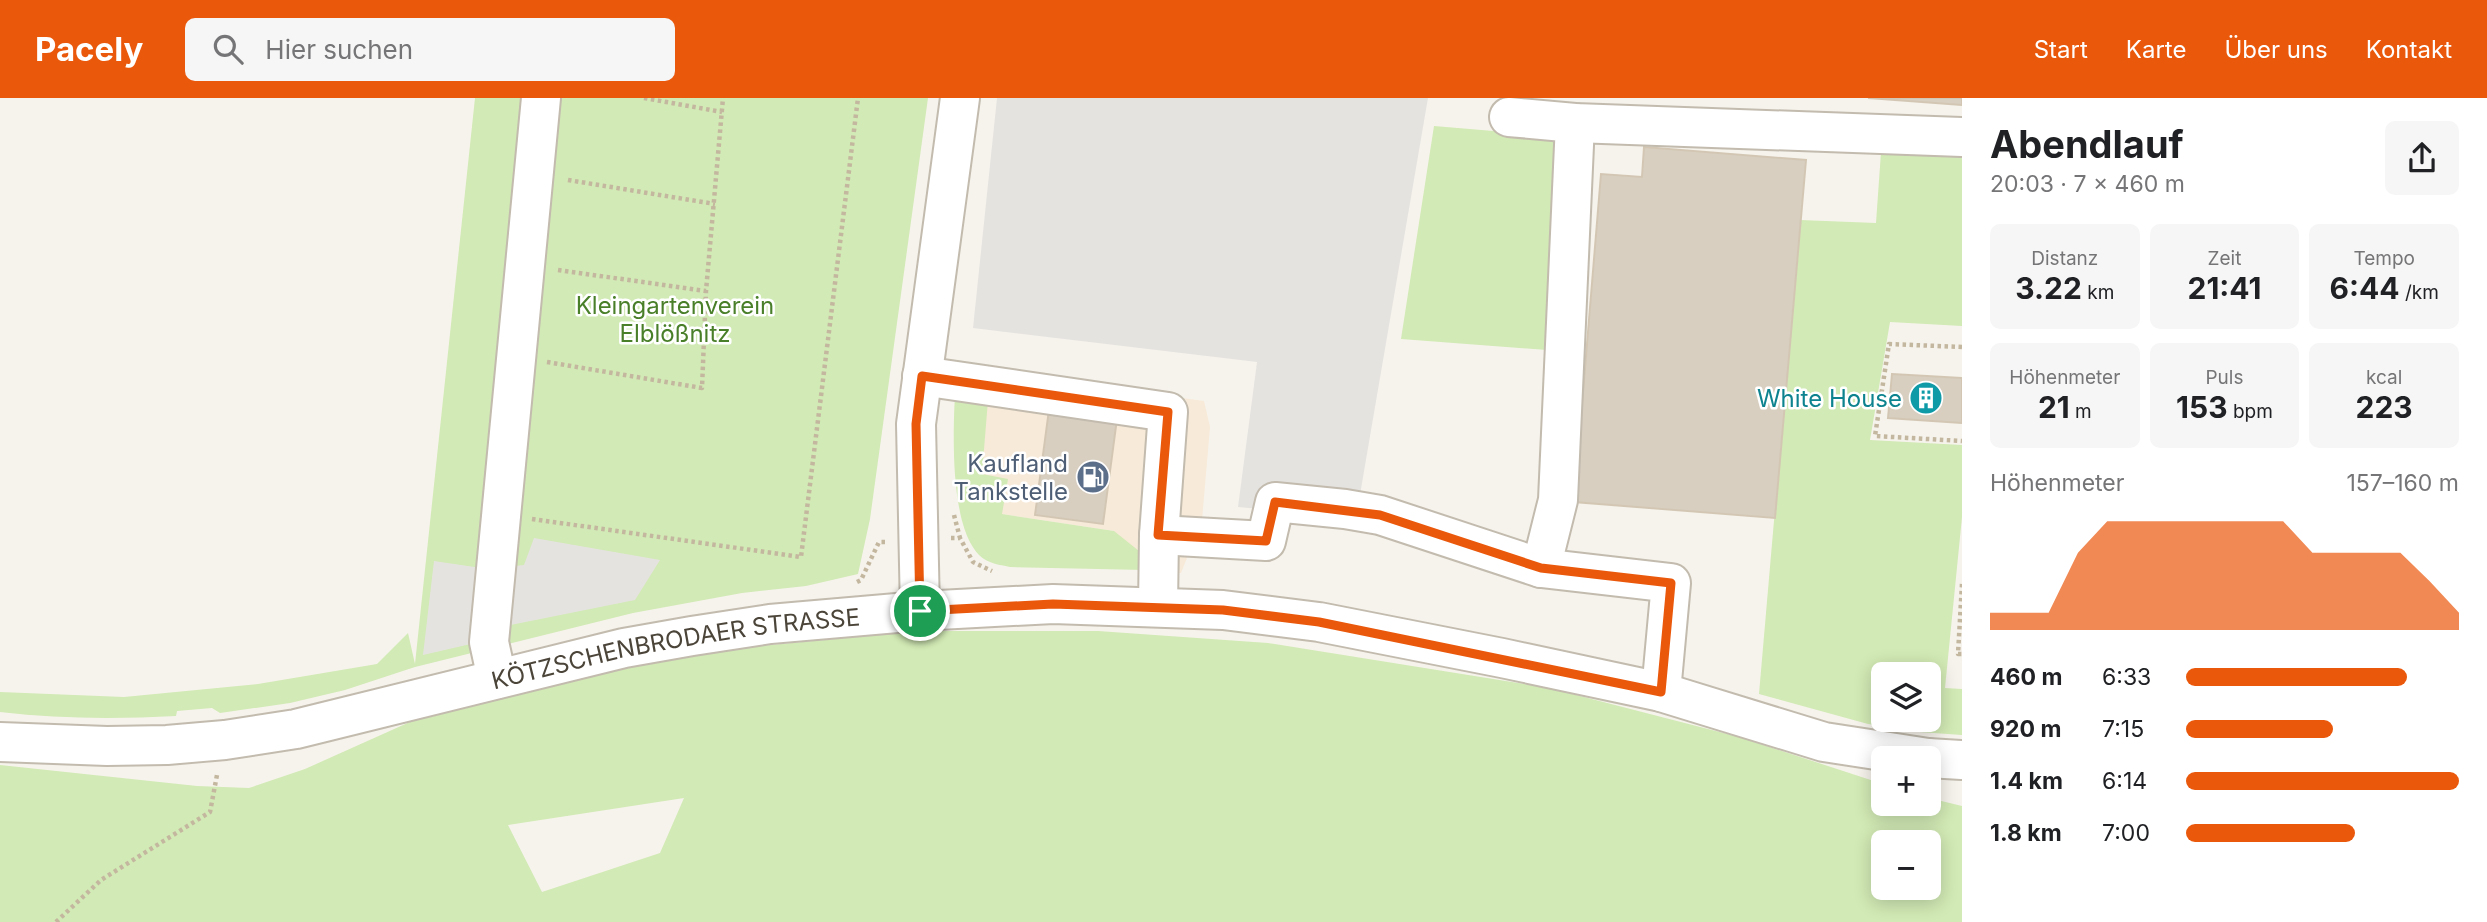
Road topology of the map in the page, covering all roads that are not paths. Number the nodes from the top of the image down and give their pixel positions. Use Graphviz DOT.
graph roads {
  1 [pos="541,98"];
  2 [pos="960,98"];
  3 [pos="1509,117"];
  4 [pos="1575,123"];
  5 [pos="1962,137"];
  6 [pos="922,376"];
  7 [pos="1158,535"];
  8 [pos="1541,568"];
  9 [pos="1158,607"];
  10 [pos="920,611"];
  11 [pos="497,679"];
  12 [pos="1661,692"];
  13 [pos="0,742"];
  14 [pos="1871,749"];
  15 [pos="1941,759"];
  16 [pos="1962,760"];
  1 -- 11 [label="street"];
  2 -- 6 [label="street"];
  3 -- 4 [label="street"];
  4 -- 5 [label="street"];
  4 -- 8 [label="street"];
  6 -- 7 [label="street"];
  6 -- 10 [label="street"];
  7 -- 8 [label="street"];
  7 -- 9 [label="street"];
  8 -- 12 [label="street"];
  9 -- 10 [label="street, KÖTZSCHENBRODAER STRASSE"];
  9 -- 12 [label="street, KÖTZSCHENBRODAER STRASSE"];
  10 -- 11 [label="street, KÖTZSCHENBRODAER STRASSE"];
  11 -- 13 [label="street, KÖTZSCHENBRODAER STRASSE"];
  12 -- 14 [label="street, KÖTZSCHENBRODAER STRASSE"];
  15 -- 16 [label="street, KÖTZSCHENBRODAER STRASSE"];
}
